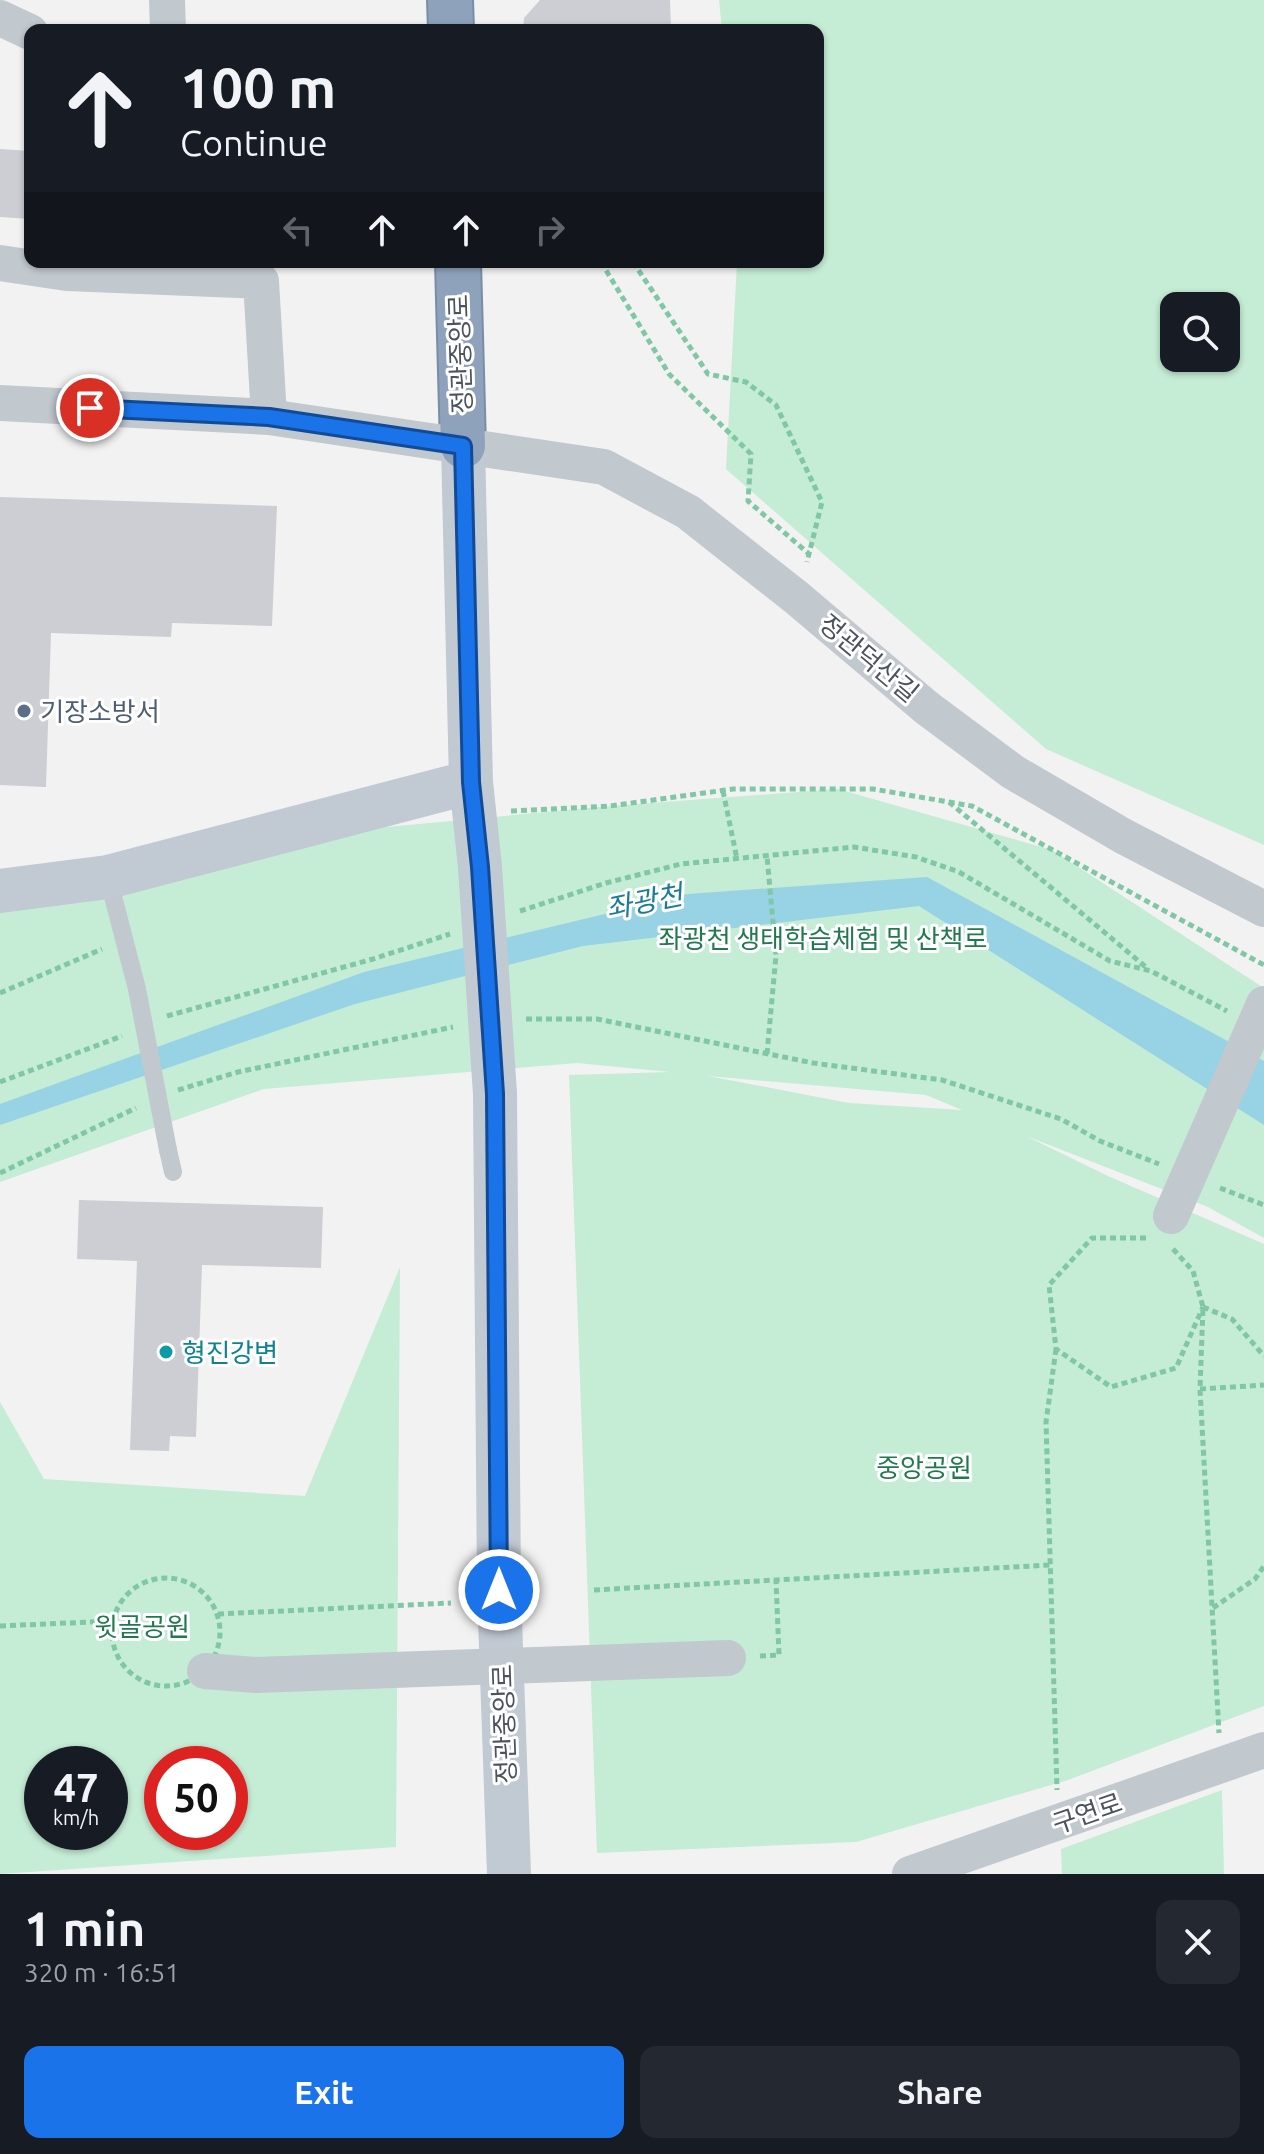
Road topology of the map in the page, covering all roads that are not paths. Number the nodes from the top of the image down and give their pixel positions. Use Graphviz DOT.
graph roads {
  1 [pos="167,0"];
  2 [pos="450,0"];
  3 [pos="0,18"];
  4 [pos="168,24"];
  5 [pos="451,24"];
  6 [pos="24,29"];
  7 [pos="0,263"];
  8 [pos="24,267"];
  9 [pos="34,268"];
  10 [pos="458,268"];
  11 [pos="0,403"];
  12 [pos="269,417"];
  13 [pos="463,446"];
  14 [pos="472,798"];
  15 [pos="108,877"];
  16 [pos="0,891"];
  17 [pos="1264,909"];
  18 [pos="1251,1010"];
  19 [pos="173,1172"];
  20 [pos="1165,1233"];
  21 [pos="728,1658"];
  22 [pos="205,1671"];
  23 [pos="1264,1750"];
  24 [pos="509,1874"];
  25 [pos="910,1874"];
  1 -- 4 [label="street"];
  2 -- 5 [label="highway"];
  3 -- 6 [label="street"];
  7 -- 8 [label="street"];
  9 -- 12 [label="street"];
  10 -- 13 [label="highway, 정관중앙로"];
  11 -- 12 [label="street, 정관덕산길"];
  12 -- 13 [label="street, 정관덕산길"];
  13 -- 14 [label="main road, 정관중앙로"];
  13 -- 17 [label="street, 정관덕산길"];
  14 -- 15 [label="main road"];
  14 -- 24 [label="main road, 정관중앙로, bridge"];
  15 -- 16 [label="main road"];
  15 -- 19 [label="lane, bridge"];
  18 -- 20 [label="street, bridge"];
  21 -- 22 [label="street, bridge"];
  23 -- 25 [label="street, 구연로"];
}
